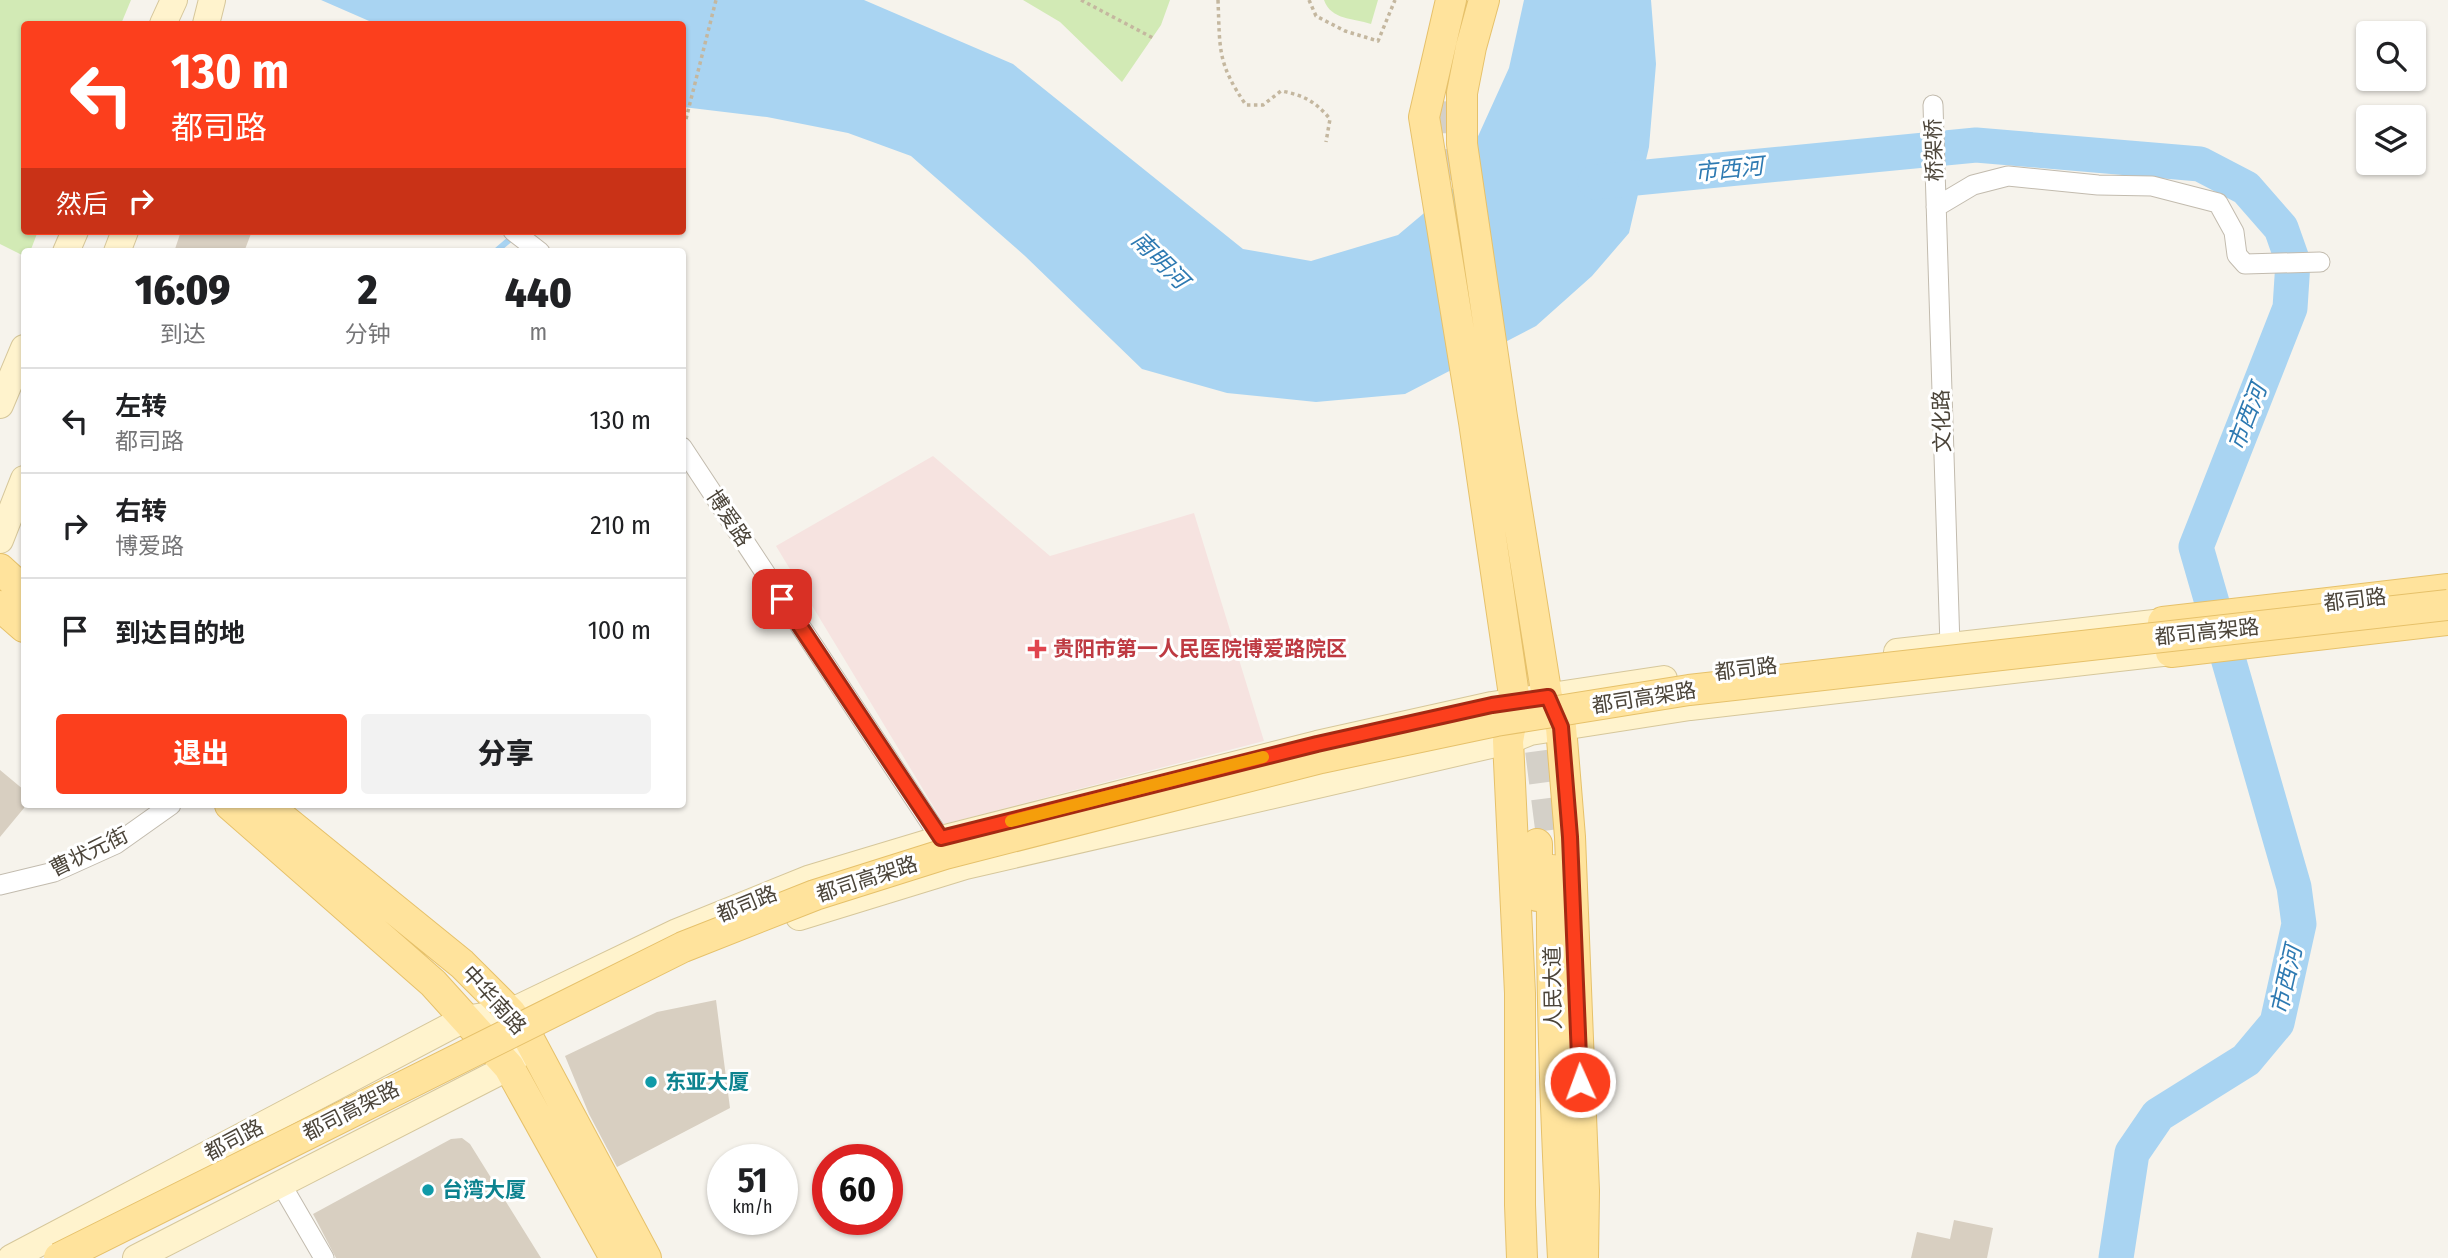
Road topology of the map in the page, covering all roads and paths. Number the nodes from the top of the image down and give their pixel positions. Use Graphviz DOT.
graph roads {
  1 [pos="173,0"];
  2 [pos="212,0"];
  3 [pos="716,0"];
  4 [pos="1081,0"];
  5 [pos="1218,0"];
  6 [pos="1310,0"];
  7 [pos="1395,0"];
  8 [pos="1451,0"];
  9 [pos="1484,0"];
  10 [pos="164,21"];
  11 [pos="206,21"];
  12 [pos="1153,38"];
  13 [pos="1933,105"];
  14 [pos="686,118"];
  15 [pos="1326,142"];
  16 [pos="1936,201"];
  17 [pos="518,235"];
  18 [pos="535,248"];
  19 [pos="2320,262"];
  20 [pos="21,355"];
  21 [pos="0,405"];
  22 [pos="1488,419"];
  23 [pos="686,453"];
  24 [pos="21,488"];
  25 [pos="0,540"];
  26 [pos="0,569"];
  27 [pos="21,588"];
  28 [pos="2448,589"];
  29 [pos="2448,605"];
  30 [pos="0,606"];
  31 [pos="2448,620"];
  32 [pos="2163,622"];
  33 [pos="21,624"];
  34 [pos="1950,646"];
  35 [pos="2171,652"];
  36 [pos="1548,697"];
  37 [pos="1515,702"];
  38 [pos="1561,727"];
  39 [pos="1508,741"];
  40 [pos="167,808"];
  41 [pos="233,808"];
  42 [pos="270,808"];
  43 [pos="941,838"];
  44 [pos="965,866"];
  45 [pos="0,885"];
  46 [pos="510,1012"];
  47 [pos="464,1019"];
  48 [pos="529,1039"];
  49 [pos="509,1067"];
  50 [pos="281,1184"];
  51 [pos="11,1258"];
  52 [pos="59,1258"];
  53 [pos="136,1258"];
  54 [pos="324,1258"];
  55 [pos="615,1258"];
  56 [pos="646,1258"];
  57 [pos="1522,1258"];
  58 [pos="1542,1258"];
  59 [pos="1563,1258"];
  60 [pos="1583,1258"];
  1 -- 10 [label="main road"];
  2 -- 11 [label="main road"];
  3 -- 14 [label="path"];
  4 -- 12 [label="path"];
  5 -- 15 [label="path"];
  6 -- 7 [label="path"];
  8 -- 22 [label="main road"];
  9 -- 22 [label="main road"];
  13 -- 16 [label="street, 桥架桥"];
  16 -- 19 [label="street"];
  16 -- 34 [label="street, 文化路"];
  17 -- 18 [label="street"];
  20 -- 21 [label="main road"];
  22 -- 36 [label="main road"];
  22 -- 37 [label="main road"];
  23 -- 43 [label="street, 博爱路"];
  24 -- 25 [label="main road"];
  26 -- 27 [label="main road"];
  28 -- 32 [label="main road, 都司路"];
  29 -- 52 [label="main road, 都司高架路, bridge"];
  30 -- 33 [label="main road"];
  31 -- 35 [label="main road, 都司路"];
  32 -- 34 [label="main road, 都司路"];
  34 -- 36 [label="main road, 都司路"];
  35 -- 38 [label="main road, 都司路"];
  36 -- 37 [label="main road, 都司路"];
  36 -- 38 [label="main road"];
  37 -- 39 [label="main road"];
  37 -- 43 [label="main road, 都司路"];
  38 -- 39 [label="main road, 都司路"];
  38 -- 60 [label="main road"];
  39 -- 44 [label="main road, 都司路"];
  39 -- 57 [label="main road"];
  40 -- 45 [label="street, 曹状元街"];
  41 -- 47 [label="main road, 中华南路"];
  42 -- 46 [label="main road, 中华南路"];
  43 -- 44 [label="street, 博爱路"];
  43 -- 46 [label="main road, 都司路"];
  44 -- 48 [label="main road, 都司路"];
  46 -- 47 [label="main road, 都司路"];
  46 -- 48 [label="main road, 中华南路"];
  47 -- 49 [label="main road, 中华南路"];
  47 -- 51 [label="main road, 都司路"];
  48 -- 49 [label="main road, 都司路"];
  48 -- 56 [label="main road, 中华南路"];
  49 -- 50 [label="main road, 都司路"];
  49 -- 55 [label="main road, 中华南路"];
  50 -- 53 [label="main road, 都司路"];
  50 -- 54 [label="street"];
  58 -- 59 [label="main road, 人民大道"];
}
